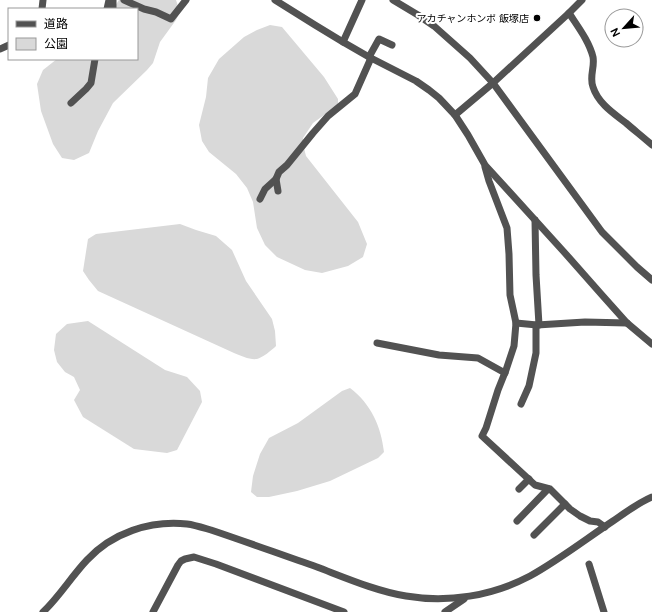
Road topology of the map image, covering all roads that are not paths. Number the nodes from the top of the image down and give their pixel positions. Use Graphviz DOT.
graph roads {
  1 [pos="124,0"];
  2 [pos="186,0"];
  3 [pos="275,0"];
  4 [pos="362,0"];
  5 [pos="393,0"];
  6 [pos="582,0"];
  7 [pos="569,13"];
  8 [pos="343,42"];
  9 [pos="392,45"];
  10 [pos="370,57"];
  11 [pos="96,60"];
  12 [pos="493,83"];
  13 [pos="71,103"];
  14 [pos="455,115"];
  15 [pos="652,145"];
  16 [pos="485,165"];
  17 [pos="276,179"];
  18 [pos="278,191"];
  19 [pos="260,199"];
  20 [pos="535,220"];
  21 [pos="652,280"];
  22 [pos="516,323"];
  23 [pos="627,323"];
  24 [pos="537,325"];
  25 [pos="652,335"];
  26 [pos="644,337"];
  27 [pos="378,343"];
  28 [pos="652,344"];
  29 [pos="505,373"];
  30 [pos="521,404"];
  31 [pos="529,479"];
  32 [pos="519,489"];
  33 [pos="548,489"];
  34 [pos="652,497"];
  35 [pos="565,504"];
  36 [pos="517,521"];
  37 [pos="604,527"];
  38 [pos="534,535"];
  39 [pos="589,564"];
  40 [pos="466,597"];
  41 [pos="43,612"];
  42 [pos="154,612"];
  43 [pos="344,612"];
  44 [pos="445,612"];
  45 [pos="604,612"];
  1 -- 2 [label="street"];
  3 -- 8 [label="street"];
  4 -- 8 [label="street"];
  5 -- 12 [label="street"];
  6 -- 7 [label="street"];
  7 -- 12 [label="street"];
  7 -- 15 [label="street"];
  8 -- 10 [label="street"];
  9 -- 10 [label="street"];
  10 -- 14 [label="street"];
  10 -- 17 [label="street"];
  11 -- 13 [label="street"];
  12 -- 14 [label="street"];
  12 -- 21 [label="street"];
  14 -- 16 [label="street"];
  16 -- 20 [label="street"];
  16 -- 22 [label="street"];
  17 -- 18 [label="street"];
  17 -- 19 [label="street"];
  20 -- 23 [label="street"];
  20 -- 24 [label="street"];
  22 -- 24 [label="street"];
  22 -- 29 [label="street"];
  23 -- 24 [label="street"];
  23 -- 26 [label="street"];
  24 -- 30 [label="street"];
  25 -- 26 [label="street"];
  26 -- 28 [label="street"];
  27 -- 29 [label="street"];
  29 -- 31 [label="street"];
  31 -- 32 [label="street"];
  31 -- 33 [label="street"];
  33 -- 35 [label="street"];
  33 -- 36 [label="street"];
  34 -- 37 [label="street"];
  35 -- 37 [label="street"];
  35 -- 38 [label="street"];
  37 -- 40 [label="street"];
  39 -- 45 [label="street"];
  40 -- 41 [label="street"];
  40 -- 44 [label="street"];
  42 -- 43 [label="street"];
}
